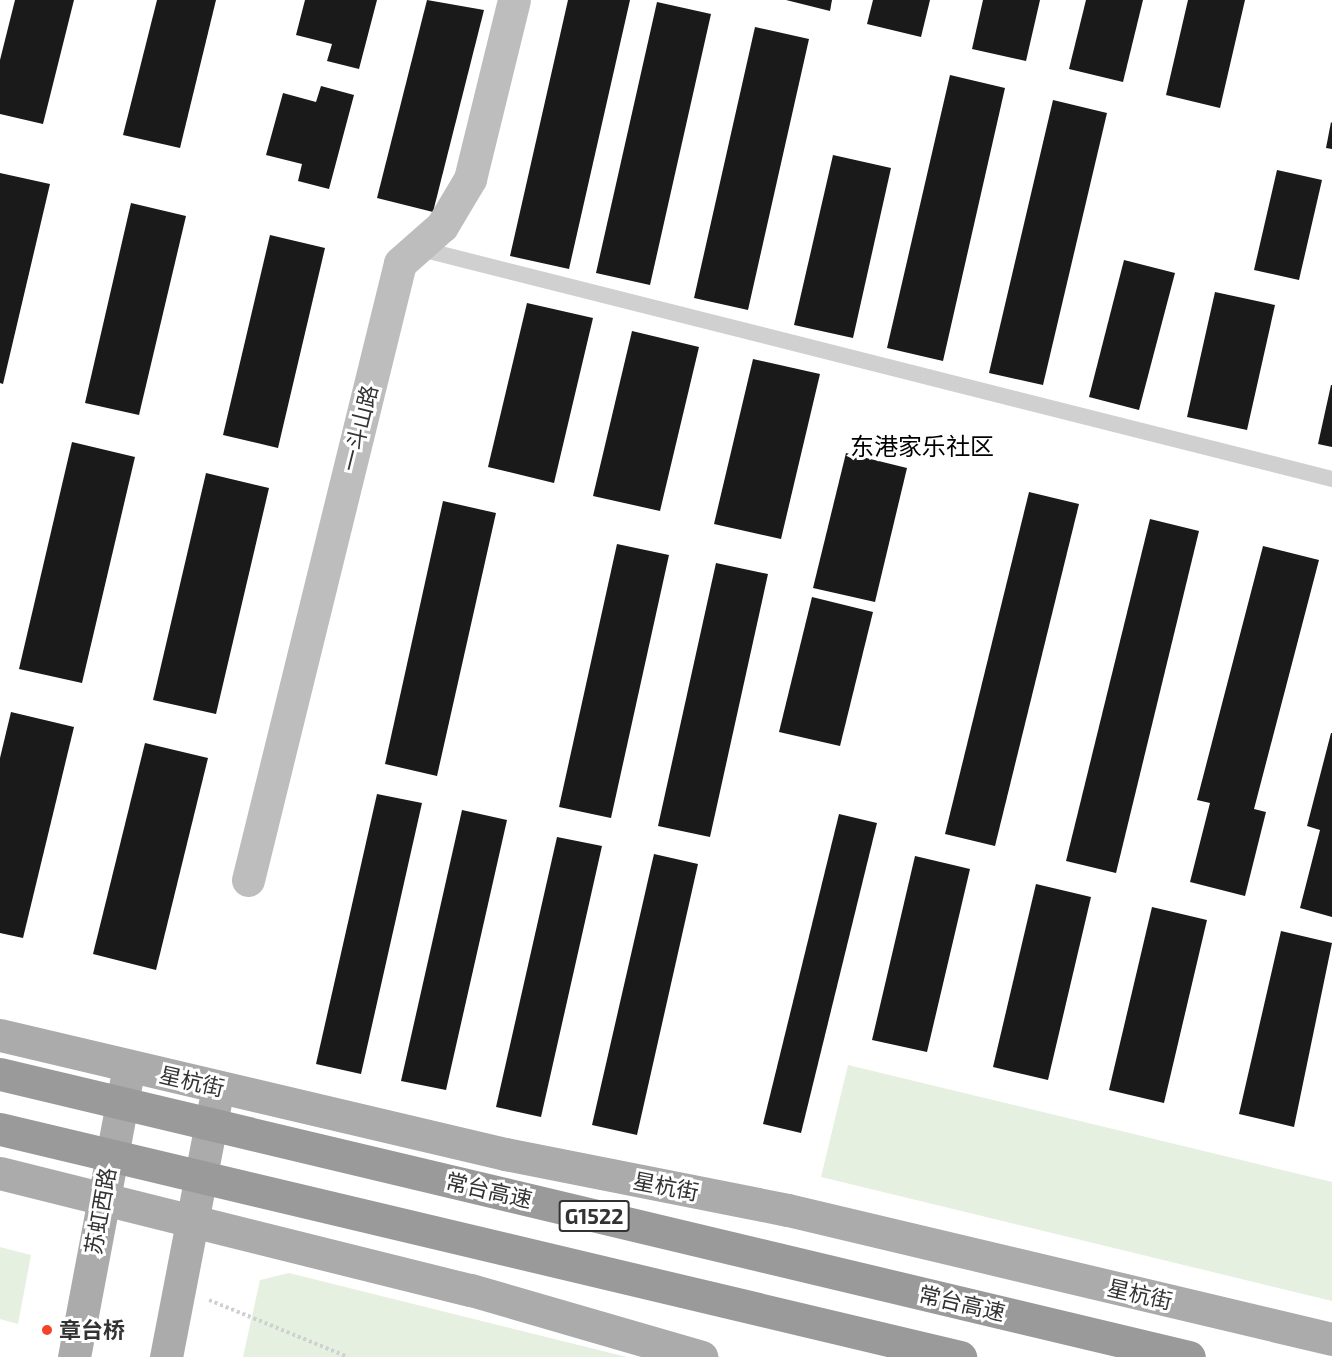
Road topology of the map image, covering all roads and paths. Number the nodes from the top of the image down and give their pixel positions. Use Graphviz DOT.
graph roads {
  1 [pos="514,0"];
  2 [pos="417,248"];
  3 [pos="1332,479"];
  4 [pos="248,880"];
  5 [pos="0,1035"];
  6 [pos="129,1066"];
  7 [pos="0,1074"];
  8 [pos="218,1087"];
  9 [pos="0,1130"];
  10 [pos="0,1173"];
  11 [pos="101,1197"];
  12 [pos="189,1220"];
  13 [pos="177,1288"];
  14 [pos="1332,1339"];
  15 [pos="74,1357"];
  16 [pos="166,1357"];
  17 [pos="348,1357"];
  18 [pos="701,1357"];
  19 [pos="960,1357"];
  20 [pos="1189,1357"];
  1 -- 2 [label="street, 一斗山路"];
  2 -- 3 [label="lane"];
  2 -- 4 [label="street, 一斗山路"];
  5 -- 6 [label="main road, 星杭街"];
  6 -- 8 [label="main road, 星杭街"];
  6 -- 11 [label="main road, 苏虹西路"];
  7 -- 20 [label="highway, 常台高速 / G1522, bridge"];
  8 -- 12 [label="main road"];
  8 -- 14 [label="main road, 星杭街"];
  9 -- 19 [label="highway, G1522, bridge"];
  10 -- 11 [label="main road"];
  11 -- 12 [label="main road"];
  11 -- 15 [label="main road, 苏虹西路"];
  12 -- 13 [label="main road"];
  12 -- 18 [label="main road"];
  13 -- 16 [label="main road"];
  13 -- 17 [label="path"];
}
